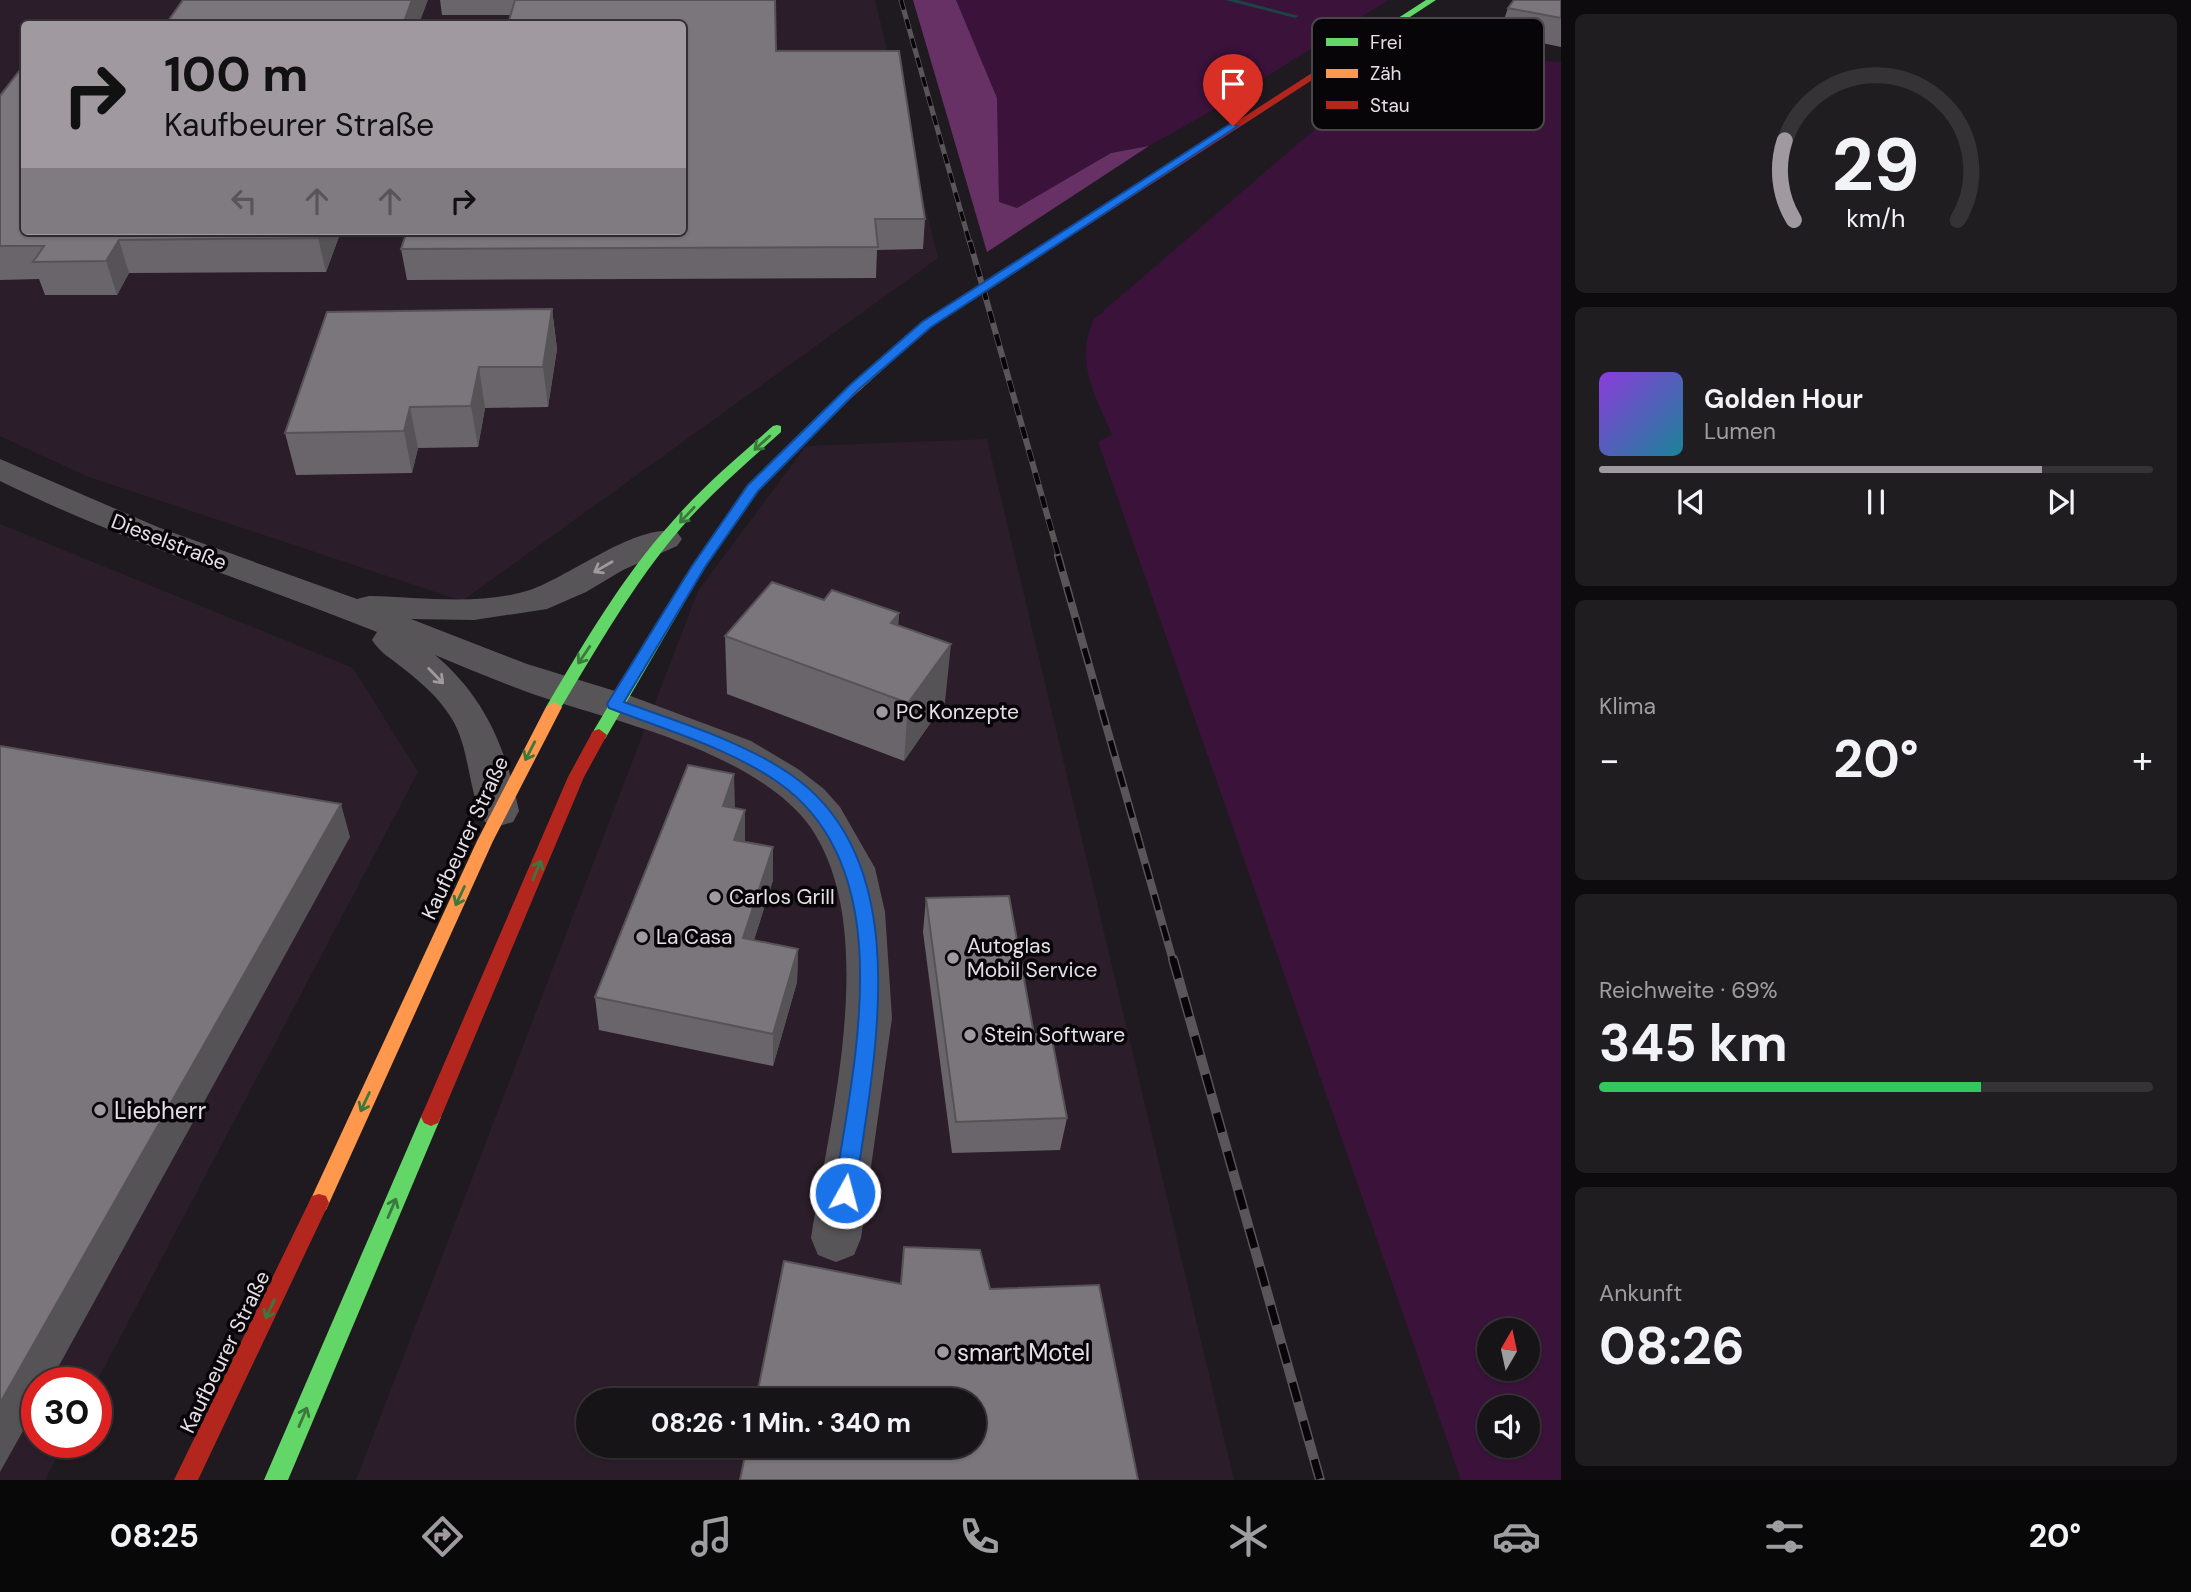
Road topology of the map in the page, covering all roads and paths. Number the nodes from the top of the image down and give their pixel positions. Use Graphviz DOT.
graph roads {
  1 [pos="1432,0"];
  2 [pos="1404,18"];
  3 [pos="1312,77"];
  4 [pos="927,324"];
  5 [pos="870,352"];
  6 [pos="788,419"];
  7 [pos="0,469"];
  8 [pos="665,539"];
  9 [pos="342,606"];
  10 [pos="561,690"];
  11 [pos="615,704"];
  12 [pos="499,811"];
  13 [pos="836,1238"];
  14 [pos="186,1480"];
  15 [pos="276,1480"];
  1 -- 2 [label="main road"];
  3 -- 4 [label="main road"];
  4 -- 5 [label="main road"];
  4 -- 11 [label="main road"];
  6 -- 8 [label="main road, Kaufbeurer Straße, one-way"];
  7 -- 9 [label="street, Dieselstraße"];
  8 -- 9 [label="street, Dieselstraße, one-way"];
  8 -- 10 [label="main road, Kaufbeurer Straße, one-way"];
  9 -- 10 [label="street, Dieselstraße"];
  9 -- 12 [label="street, Dieselstraße, one-way"];
  10 -- 11 [label="street, Dieselstraße"];
  10 -- 12 [label="main road, Kaufbeurer Straße, one-way"];
  11 -- 13 [label="street, Dieselstraße"];
  15 -- 11 [label="main road, one-way"];
  12 -- 14 [label="main road, Kaufbeurer Straße, one-way"];
}
